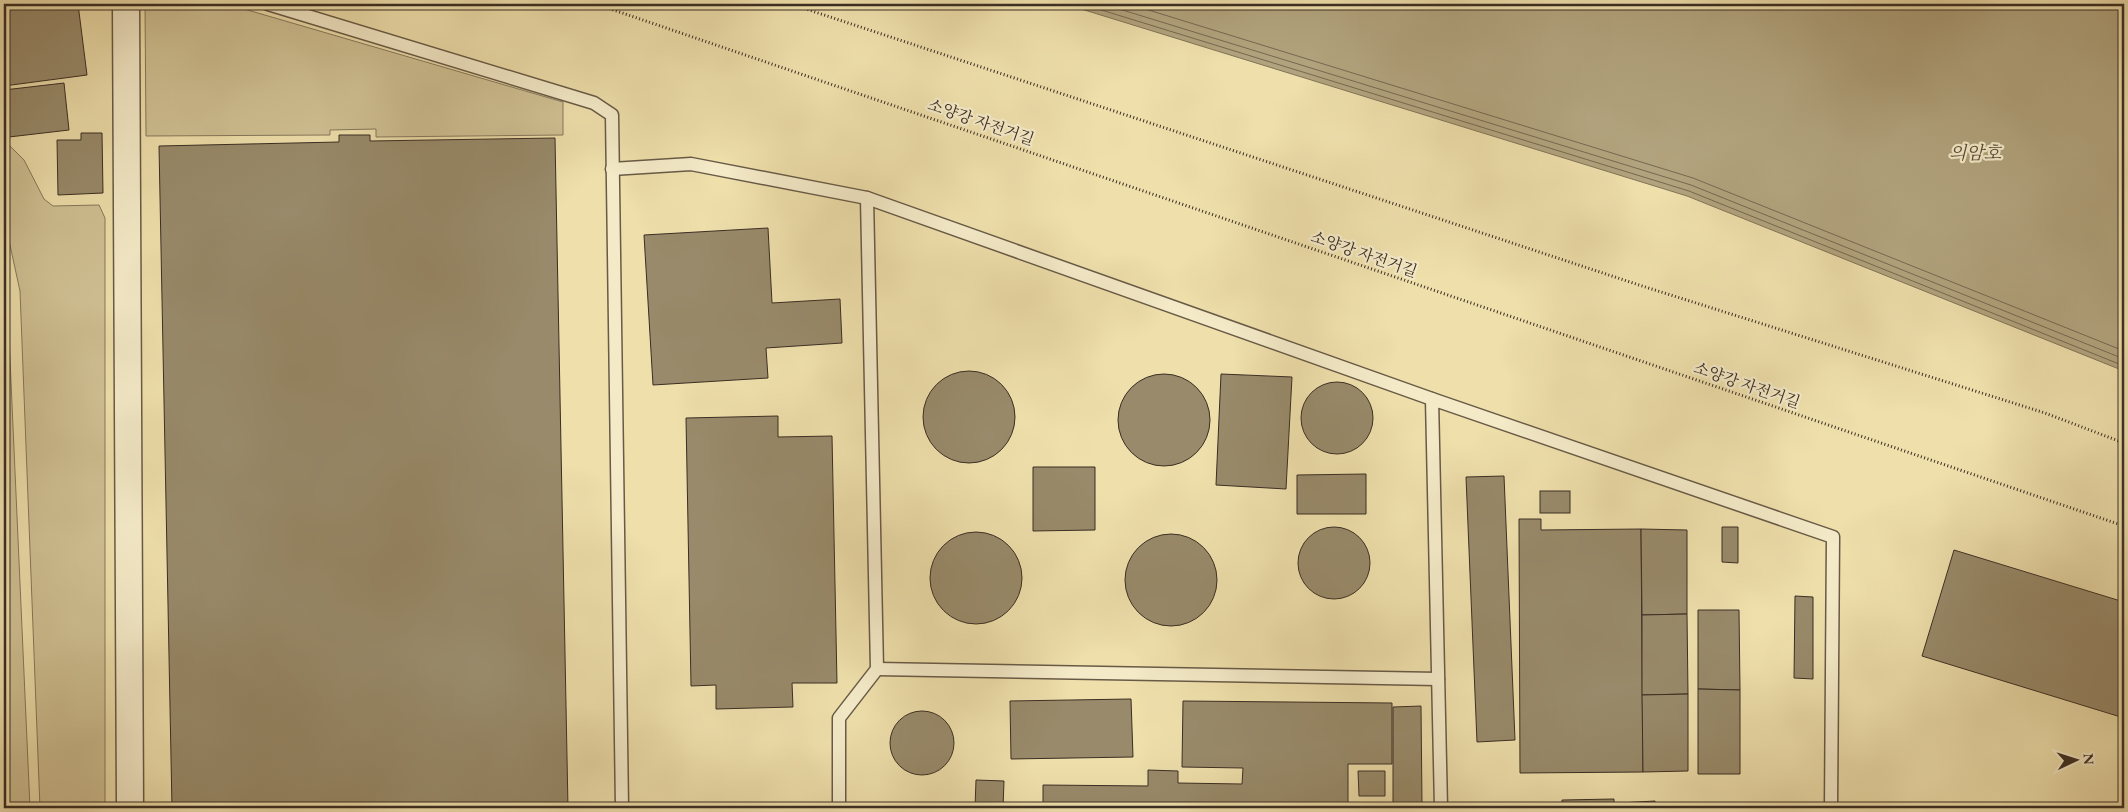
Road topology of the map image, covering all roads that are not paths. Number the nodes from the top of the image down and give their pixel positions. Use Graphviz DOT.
graph roads {
  1 [pos="126,4"];
  2 [pos="268,4"];
  3 [pos="612,169"];
  4 [pos="868,198"];
  5 [pos="1432,399"];
  6 [pos="877,669"];
  7 [pos="1438,679"];
  8 [pos="130,808"];
  9 [pos="622,808"];
  10 [pos="839,808"];
  11 [pos="1441,808"];
  12 [pos="1831,808"];
  1 -- 8 [label="street"];
  2 -- 3 [label="lane"];
  3 -- 4 [label="lane"];
  3 -- 9 [label="lane"];
  4 -- 5 [label="lane"];
  4 -- 6 [label="lane"];
  5 -- 7 [label="lane"];
  5 -- 12 [label="lane"];
  6 -- 7 [label="lane"];
  6 -- 10 [label="lane"];
  7 -- 11 [label="lane"];
}
